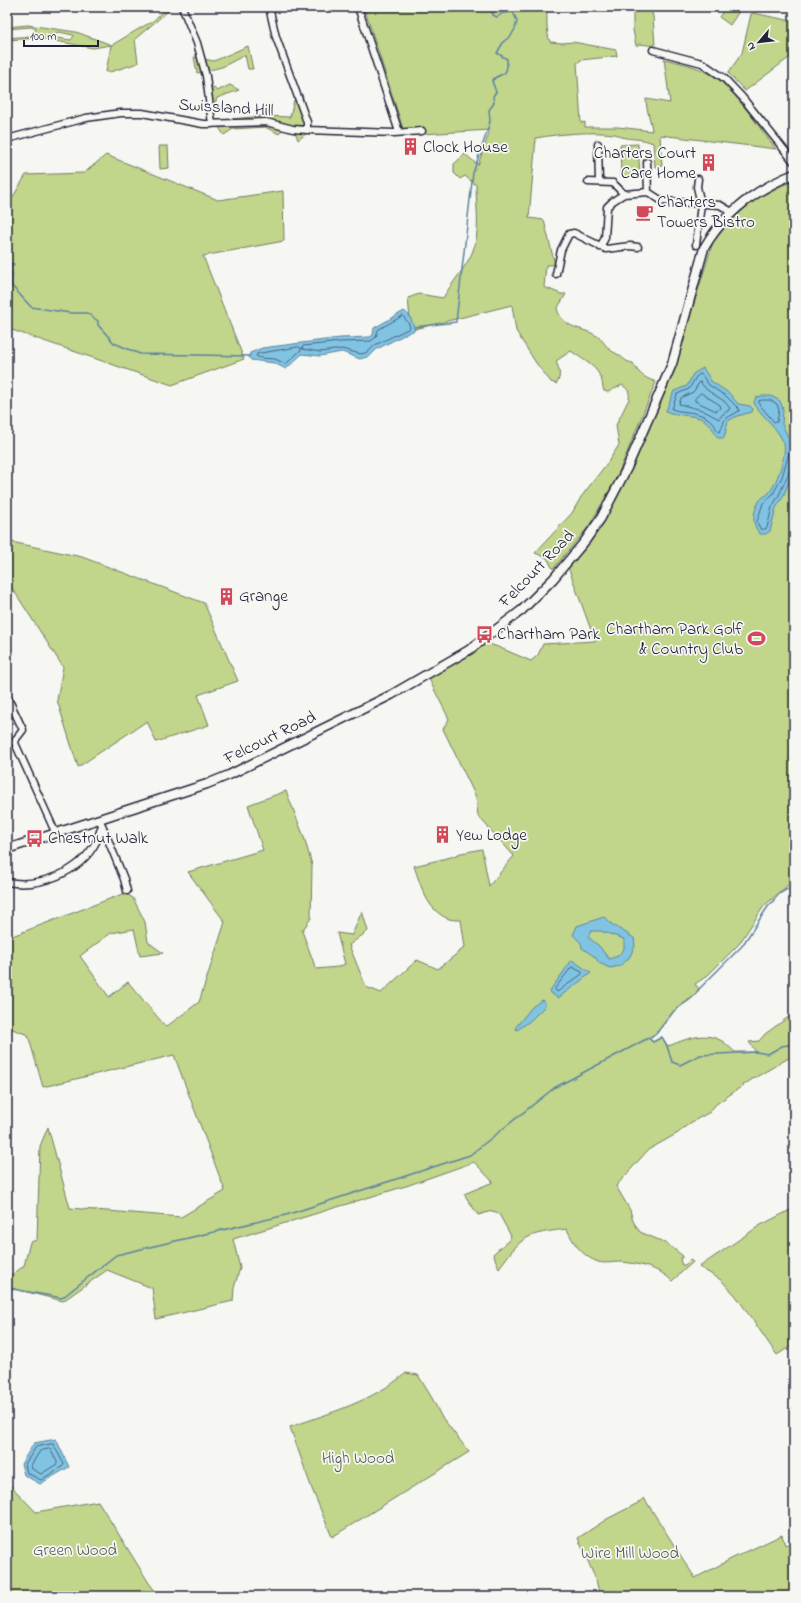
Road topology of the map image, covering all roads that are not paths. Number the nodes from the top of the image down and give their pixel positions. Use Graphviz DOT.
graph roads {
  1 [pos="182,7"];
  2 [pos="269,7"];
  3 [pos="358,7"];
  4 [pos="653,50"];
  5 [pos="212,124"];
  6 [pos="307,130"];
  7 [pos="422,131"];
  8 [pos="399,132"];
  9 [pos="7,139"];
  10 [pos="598,144"];
  11 [pos="647,162"];
  12 [pos="794,162"];
  13 [pos="794,174"];
  14 [pos="698,179"];
  15 [pos="588,182"];
  16 [pos="599,182"];
  17 [pos="648,192"];
  18 [pos="624,194"];
  19 [pos="700,204"];
  20 [pos="732,212"];
  21 [pos="696,245"];
  22 [pos="600,246"];
  23 [pos="638,247"];
  24 [pos="556,274"];
  25 [pos="7,696"];
  26 [pos="100,822"];
  27 [pos="56,834"];
  28 [pos="7,849"];
  29 [pos="7,882"];
  30 [pos="127,891"];
  1 -- 5 [label="street"];
  2 -- 6 [label="street"];
  3 -- 8 [label="street"];
  4 -- 12 [label="street"];
  5 -- 6 [label="street, Swissland Hill"];
  5 -- 9 [label="street, Swissland Hill"];
  6 -- 8 [label="street, Swissland Hill"];
  7 -- 8 [label="street, Swissland Hill"];
  10 -- 16 [label="street"];
  11 -- 17 [label="street"];
  13 -- 20 [label="street, Felcourt Road"];
  14 -- 19 [label="street"];
  15 -- 16 [label="street"];
  16 -- 18 [label="street"];
  17 -- 18 [label="street"];
  17 -- 19 [label="street"];
  18 -- 22 [label="street"];
  19 -- 20 [label="street"];
  19 -- 21 [label="street"];
  20 -- 26 [label="street, Felcourt Road"];
  22 -- 23 [label="street"];
  22 -- 24 [label="street"];
  25 -- 27 [label="street"];
  26 -- 27 [label="street, Felcourt Road"];
  26 -- 29 [label="street"];
  26 -- 30 [label="street"];
  27 -- 28 [label="street, Felcourt Road"];
}
